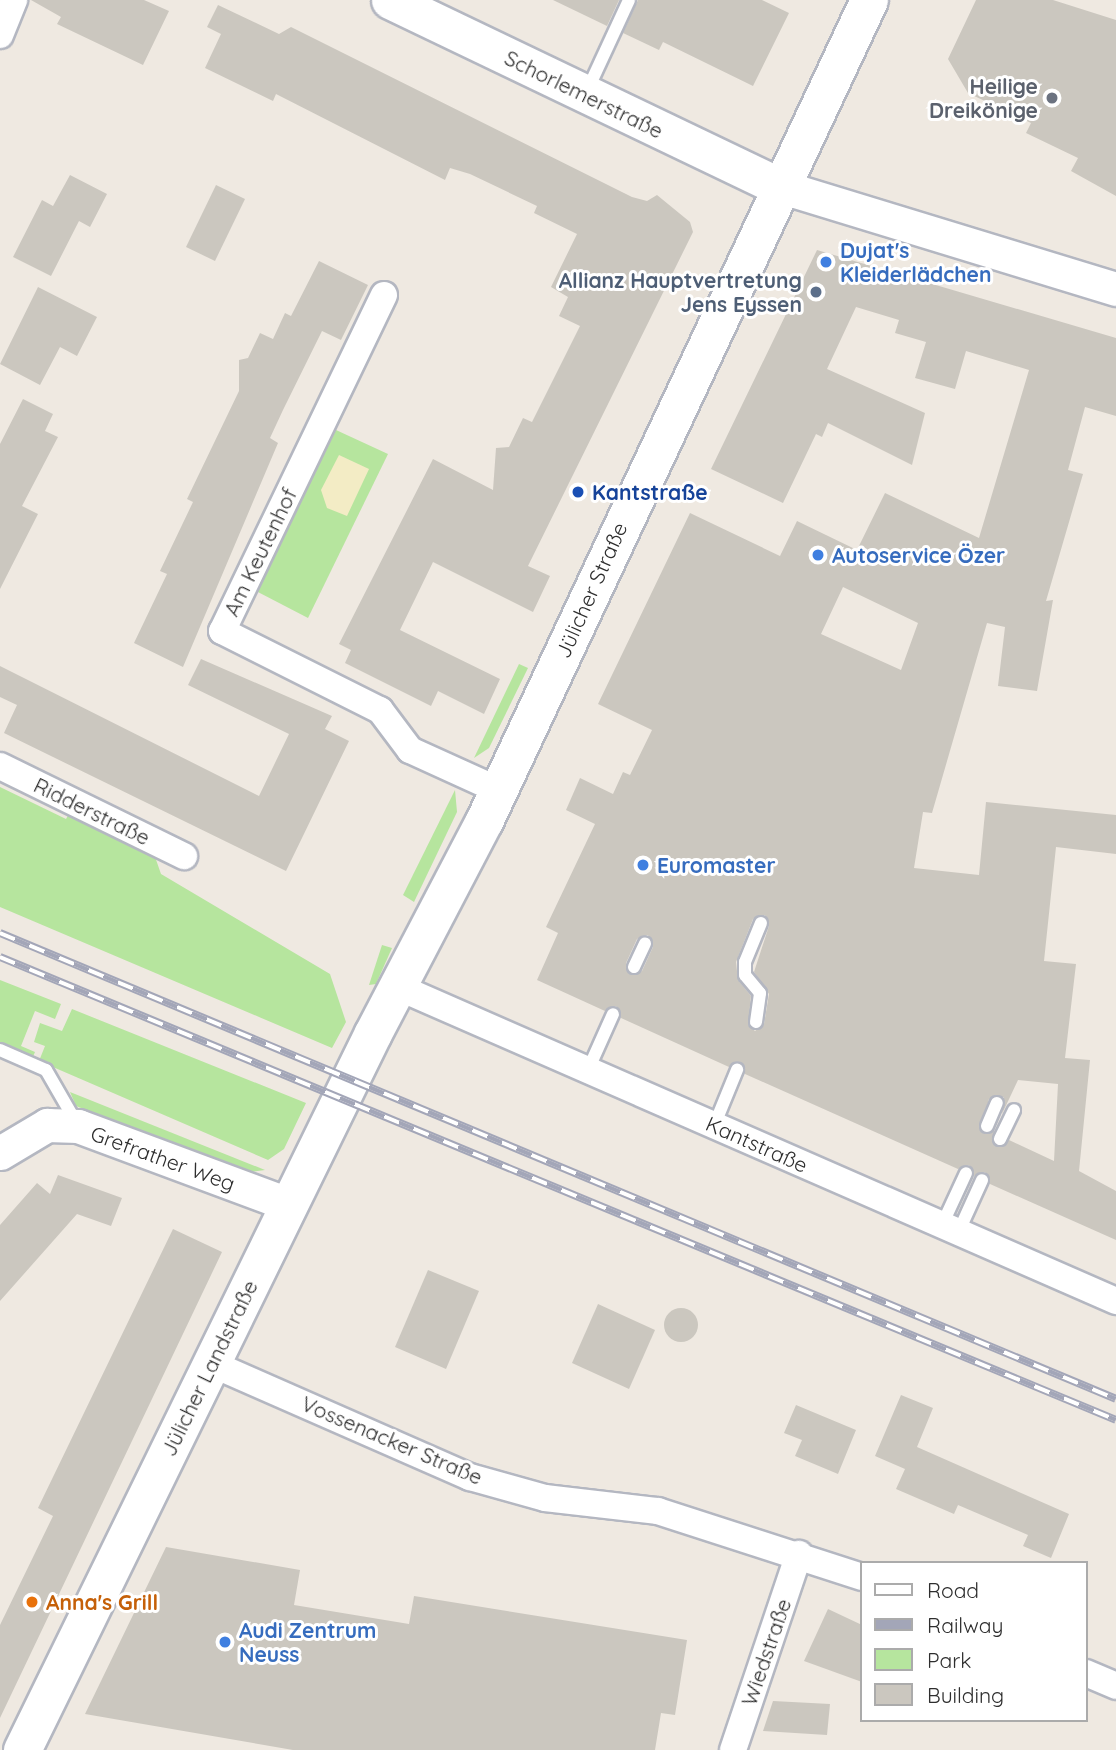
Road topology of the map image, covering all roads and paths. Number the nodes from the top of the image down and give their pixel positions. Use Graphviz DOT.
graph roads {
  1 [pos="14,0"];
  2 [pos="390,0"];
  3 [pos="629,0"];
  4 [pos="869,0"];
  5 [pos="0,35"];
  6 [pos="586,95"];
  7 [pos="779,186"];
  8 [pos="1116,289"];
  9 [pos="384,295"];
  10 [pos="0,766"];
  11 [pos="498,790"];
  12 [pos="184,856"];
  13 [pos="761,923"];
  14 [pos="645,943"];
  15 [pos="634,967"];
  16 [pos="398,987"];
  17 [pos="613,1014"];
  18 [pos="756,1022"];
  19 [pos="0,1050"];
  20 [pos="588,1070"];
  21 [pos="737,1070"];
  22 [pos="996,1103"];
  23 [pos="1014,1110"];
  24 [pos="78,1126"];
  25 [pos="714,1126"];
  26 [pos="986,1126"];
  27 [pos="1000,1139"];
  28 [pos="0,1153"];
  29 [pos="966,1173"];
  30 [pos="982,1180"];
  31 [pos="290,1205"];
  32 [pos="950,1229"];
  33 [pos="1116,1301"];
  34 [pos="210,1363"];
  35 [pos="799,1554"];
  36 [pos="860,1576"];
  37 [pos="1088,1674"];
  38 [pos="1116,1686"];
  39 [pos="22,1750"];
  40 [pos="733,1750"];
  1 -- 5 [label="street"];
  2 -- 6 [label="main road, Schorlemerstraße"];
  3 -- 6 [label="lane"];
  4 -- 7 [label="main road, Jülicher Straße"];
  6 -- 7 [label="main road, Schorlemerstraße"];
  7 -- 8 [label="street"];
  7 -- 11 [label="main road, Jülicher Straße"];
  9 -- 11 [label="street, Am Keutenhof"];
  10 -- 12 [label="street, Ridderstraße"];
  11 -- 16 [label="main road, Jülicher Straße"];
  13 -- 18 [label="lane"];
  14 -- 15 [label="lane"];
  16 -- 20 [label="street, Kantstraße"];
  16 -- 31 [label="main road, Jülicher Landstraße"];
  17 -- 20 [label="lane"];
  19 -- 24 [label="lane"];
  20 -- 25 [label="street, Kantstraße"];
  21 -- 25 [label="lane"];
  22 -- 26 [label="lane"];
  23 -- 27 [label="lane"];
  24 -- 28 [label="street, Grefrather Weg"];
  24 -- 31 [label="street, Grefrather Weg"];
  25 -- 32 [label="street, Kantstraße"];
  29 -- 32 [label="lane"];
  30 -- 32 [label="lane"];
  31 -- 34 [label="main road, Jülicher Landstraße"];
  32 -- 33 [label="street, Kantstraße"];
  34 -- 35 [label="street, Vossenacker Straße"];
  34 -- 39 [label="main road, Jülicher Landstraße"];
  35 -- 36 [label="street, Vossenacker Straße"];
  35 -- 40 [label="street, Wiedstraße"];
  37 -- 38 [label="street"];
}
